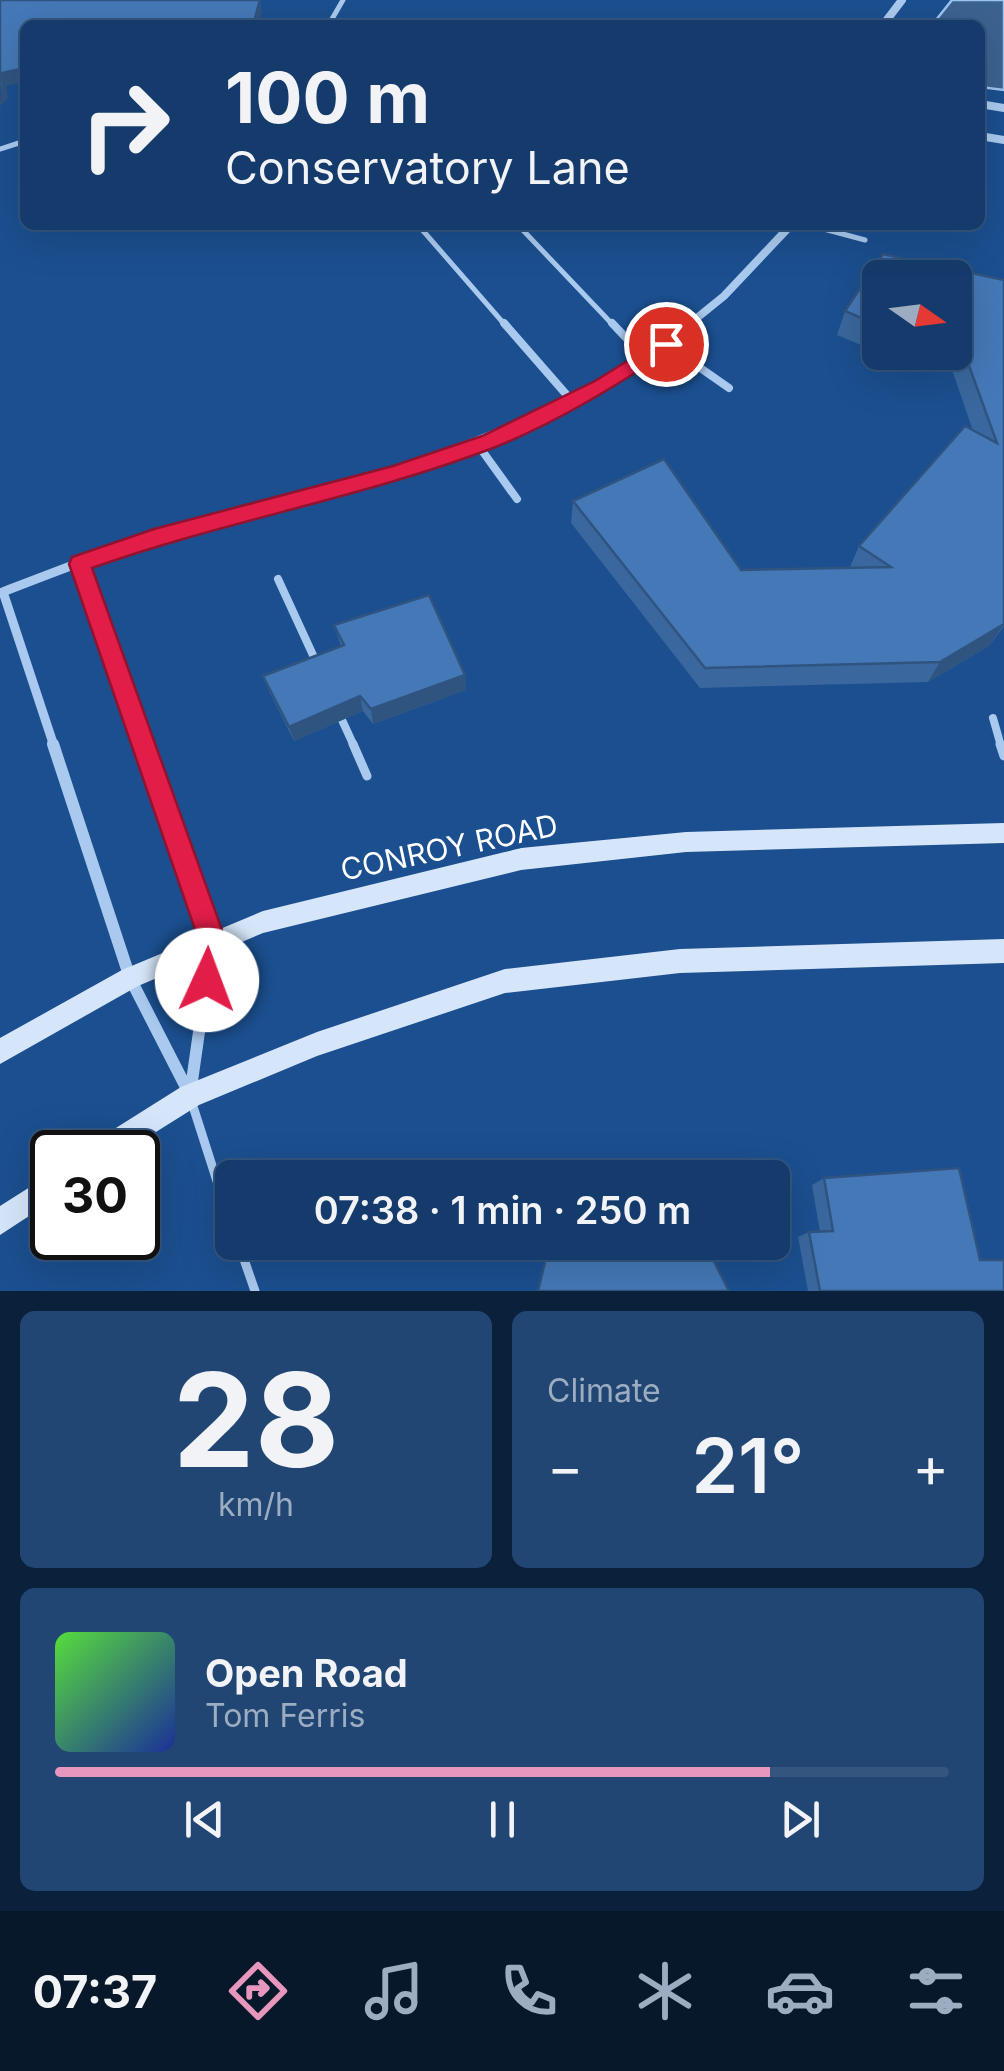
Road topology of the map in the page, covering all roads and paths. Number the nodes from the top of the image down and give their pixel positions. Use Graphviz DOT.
graph roads {
  1 [pos="902,0"];
  2 [pos="887,20"];
  3 [pos="422,230"];
  4 [pos="523,230"];
  5 [pos="787,230"];
  6 [pos="828,230"];
  7 [pos="865,240"];
  8 [pos="666,344"];
  9 [pos="646,358"];
  10 [pos="729,388"];
  11 [pos="572,401"];
  12 [pos="478,445"];
  13 [pos="516,499"];
  14 [pos="80,564"];
  15 [pos="278,580"];
  16 [pos="2,592"];
  17 [pos="320,671"];
  18 [pos="993,718"];
  19 [pos="342,720"];
  20 [pos="1004,756"];
  21 [pos="367,776"];
  22 [pos="1004,834"];
  23 [pos="212,941"];
  24 [pos="1004,951"];
  25 [pos="130,978"];
  26 [pos="0,1052"];
  27 [pos="190,1096"];
  28 [pos="137,1130"];
  29 [pos="215,1175"];
  30 [pos="30,1201"];
  31 [pos="0,1222"];
  32 [pos="244,1260"];
  33 [pos="255,1291"];
  1 -- 2 [label="street"];
  3 -- 11 [label="lane"];
  4 -- 9 [label="lane"];
  5 -- 8 [label="street"];
  6 -- 7 [label="lane"];
  8 -- 9 [label="street"];
  8 -- 10 [label="lane"];
  9 -- 11 [label="street"];
  11 -- 12 [label="street"];
  12 -- 13 [label="lane"];
  12 -- 14 [label="street"];
  14 -- 16 [label="street"];
  14 -- 23 [label="street"];
  15 -- 17 [label="lane"];
  16 -- 25 [label="street"];
  18 -- 20 [label="lane"];
  19 -- 21 [label="lane"];
  22 -- 23 [label="main road, CONROY ROAD"];
  23 -- 25 [label="main road, CONROY ROAD"];
  23 -- 27 [label="street"];
  24 -- 27 [label="main road"];
  25 -- 26 [label="main road, CONROY ROAD"];
  25 -- 27 [label="street"];
  27 -- 28 [label="main road"];
  27 -- 29 [label="lane"];
  30 -- 31 [label="main road"];
  32 -- 33 [label="lane"];
}
